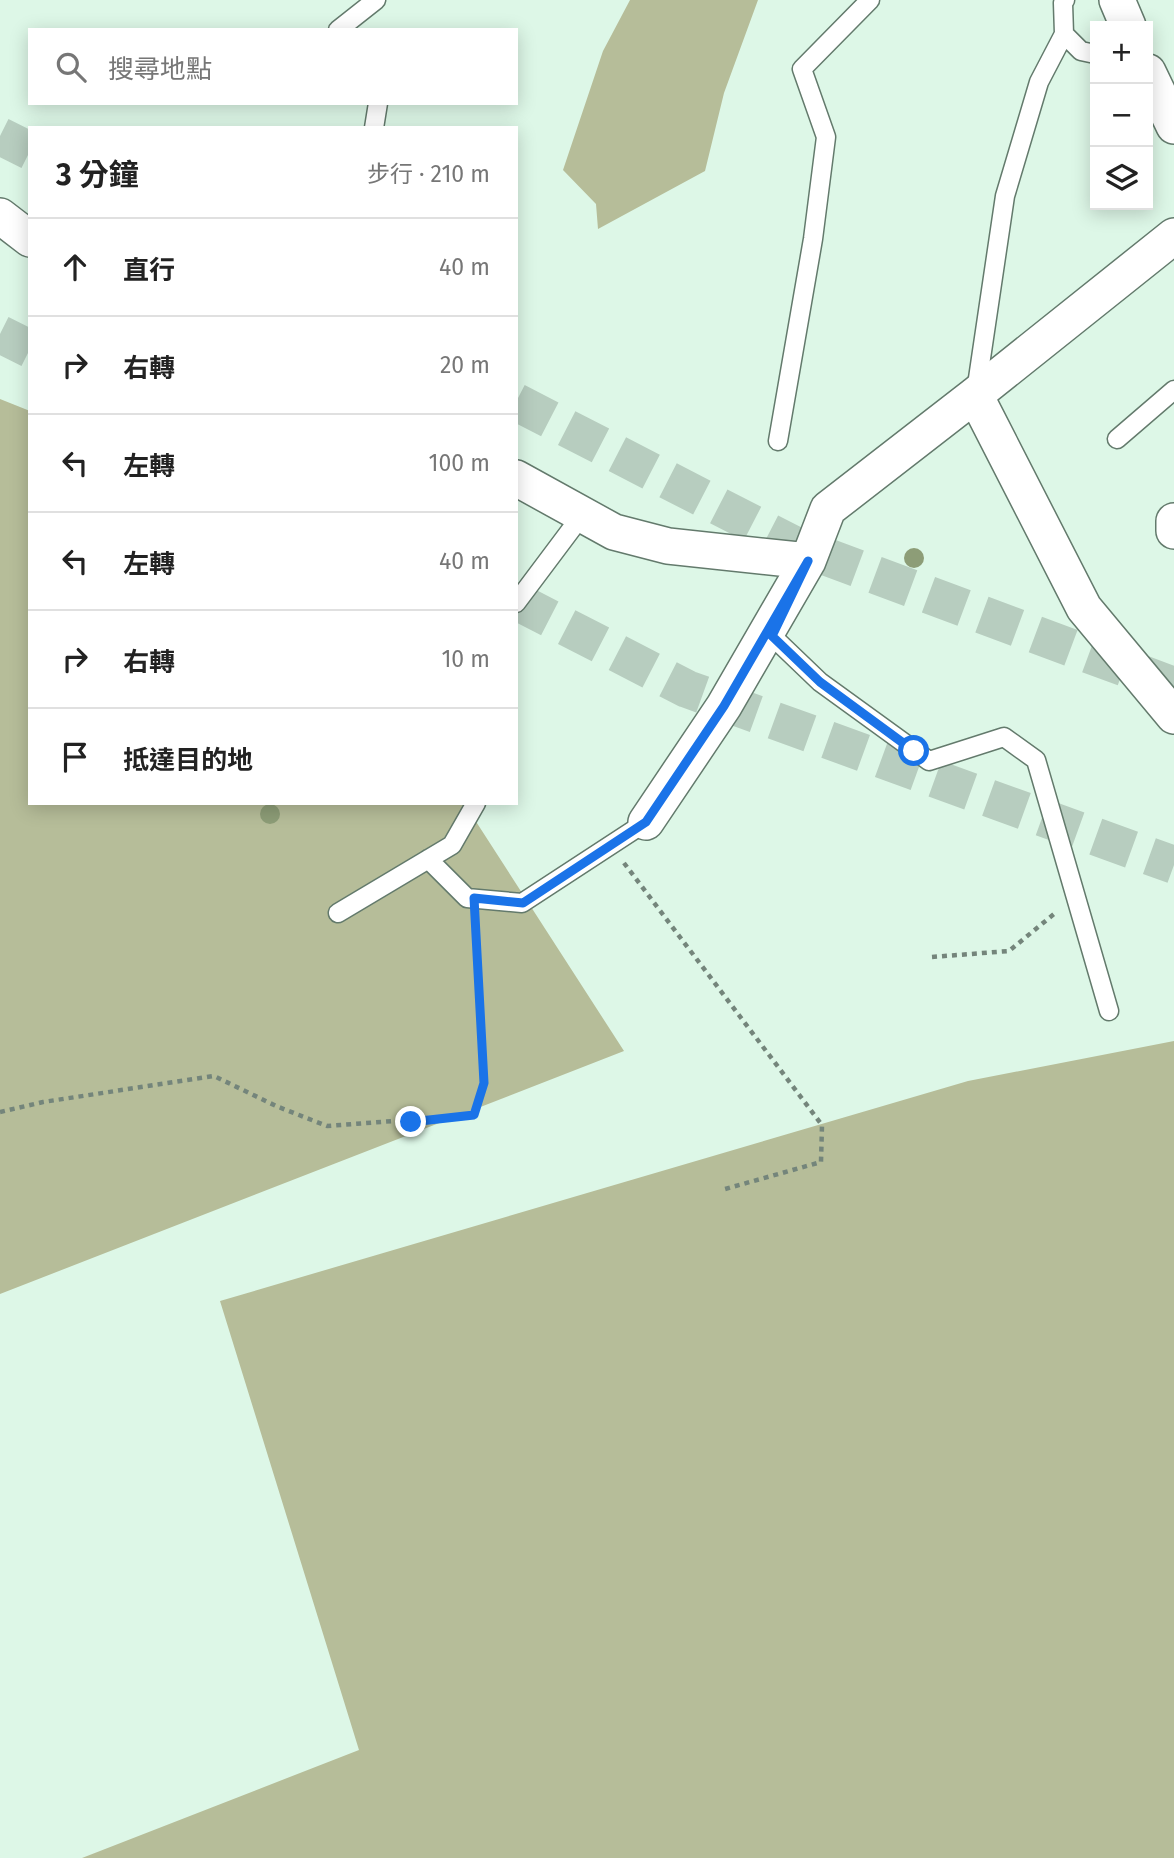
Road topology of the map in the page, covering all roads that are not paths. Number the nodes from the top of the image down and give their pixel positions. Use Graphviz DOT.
graph roads {
  1 [pos="376,0"];
  2 [pos="870,0"];
  3 [pos="1065,0"];
  4 [pos="1117,0"];
  5 [pos="1126,21"];
  6 [pos="341,28"];
  7 [pos="1064,34"];
  8 [pos="1090,53"];
  9 [pos="1153,82"];
  10 [pos="378,105"];
  11 [pos="374,126"];
  12 [pos="1174,126"];
  13 [pos="0,216"];
  14 [pos="1174,236"];
  15 [pos="28,237"];
  16 [pos="1174,390"];
  17 [pos="975,396"];
  18 [pos="1117,439"];
  19 [pos="778,441"];
  20 [pos="518,479"];
  21 [pos="582,515"];
  22 [pos="1174,521"];
  23 [pos="1174,531"];
  24 [pos="808,561"];
  25 [pos="518,600"];
  26 [pos="1174,716"];
  27 [pos="475,805"];
  28 [pos="646,822"];
  29 [pos="428,859"];
  30 [pos="338,913"];
  31 [pos="1109,1011"];
  1 -- 6 [label="lane"];
  2 -- 19 [label="lane"];
  3 -- 7 [label="lane"];
  4 -- 5 [label="street"];
  7 -- 8 [label="lane"];
  7 -- 17 [label="lane"];
  9 -- 12 [label="street"];
  10 -- 11 [label="lane"];
  13 -- 15 [label="street"];
  14 -- 17 [label="street"];
  16 -- 18 [label="lane"];
  17 -- 24 [label="street"];
  17 -- 26 [label="street"];
  20 -- 21 [label="street"];
  21 -- 24 [label="street"];
  21 -- 25 [label="lane"];
  22 -- 23 [label="street"];
  24 -- 28 [label="street"];
  24 -- 31 [label="lane"];
  27 -- 29 [label="lane"];
  28 -- 29 [label="lane"];
  29 -- 30 [label="lane"];
}
